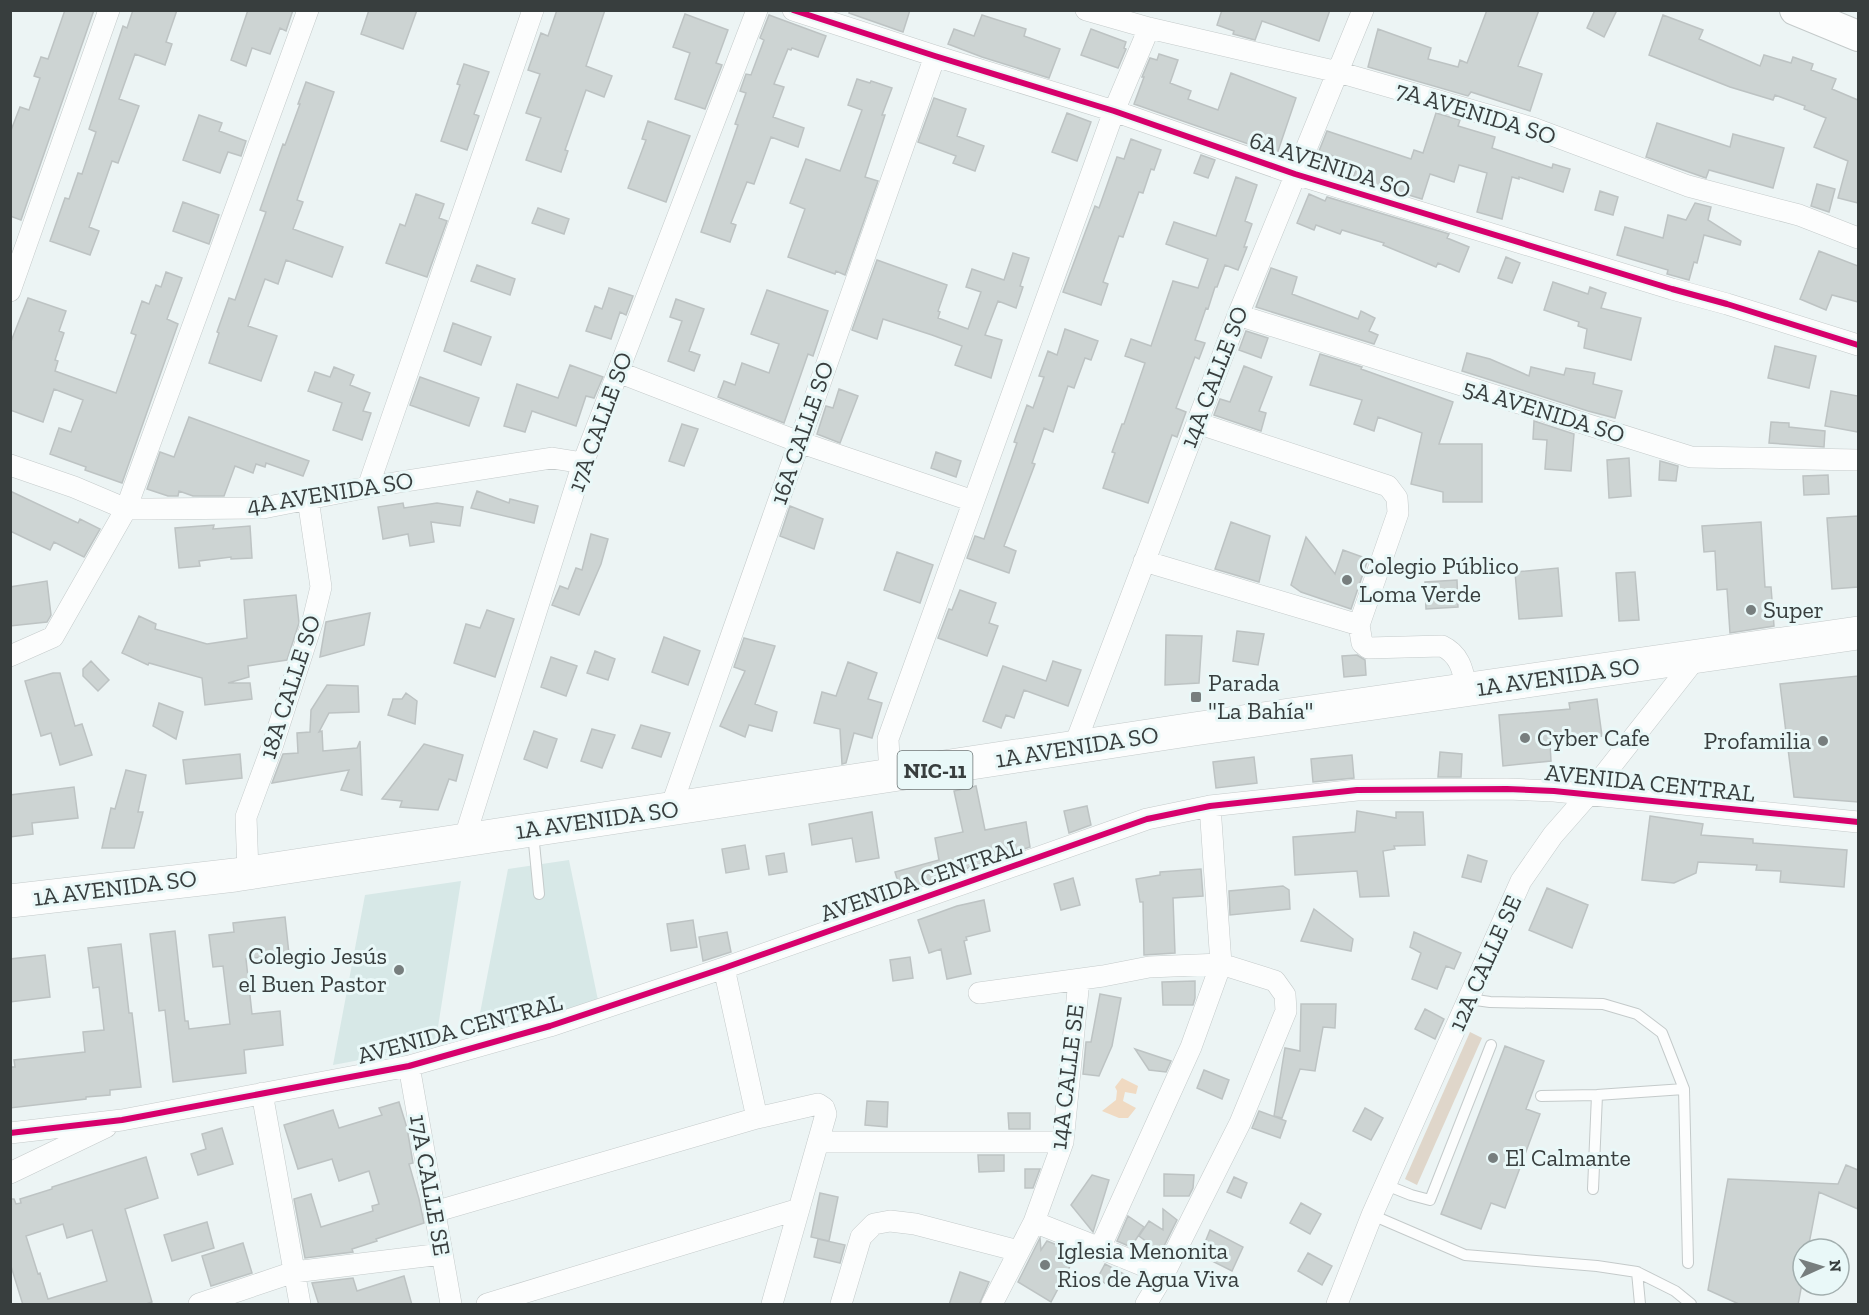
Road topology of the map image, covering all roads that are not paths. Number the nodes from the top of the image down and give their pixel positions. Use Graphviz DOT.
graph roads {
  1 [pos="109,10"];
  2 [pos="308,10"];
  3 [pos="533,10"];
  4 [pos="757,10"];
  5 [pos="793,10"];
  6 [pos="1086,10"];
  7 [pos="1364,10"];
  8 [pos="1794,10"];
  9 [pos="1149,28"];
  10 [pos="1858,36"];
  11 [pos="934,56"];
  12 [pos="1338,72"];
  13 [pos="1114,111"];
  14 [pos="1295,174"];
  15 [pos="1858,238"];
  16 [pos="10,291"];
  17 [pos="1238,315"];
  18 [pos="1858,345"];
  19 [pos="618,372"];
  20 [pos="1197,423"];
  21 [pos="799,442"];
  22 [pos="1858,460"];
  23 [pos="583,463"];
  24 [pos="10,465"];
  25 [pos="368,487"];
  26 [pos="308,499"];
  27 [pos="973,501"];
  28 [pos="126,509"];
  29 [pos="1144,561"];
  30 [pos="1359,625"];
  31 [pos="1858,633"];
  32 [pos="10,656"];
  33 [pos="1696,658"];
  34 [pos="1467,690"];
  35 [pos="1074,747"];
  36 [pos="890,777"];
  37 [pos="1589,794"];
  38 [pos="1210,806"];
  39 [pos="670,810"];
  40 [pos="1858,822"];
  41 [pos="533,830"];
  42 [pos="464,840"];
  43 [pos="248,872"];
  44 [pos="538,894"];
  45 [pos="10,900"];
  46 [pos="1221,964"];
  47 [pos="724,968"];
  48 [pos="1079,980"];
  49 [pos="979,993"];
  50 [pos="1469,999"];
  51 [pos="1491,1045"];
  52 [pos="409,1066"];
  53 [pos="1684,1089"];
  54 [pos="262,1093"];
  55 [pos="1597,1095"];
  56 [pos="1540,1096"];
  57 [pos="757,1118"];
  58 [pos="122,1119"];
  59 [pos="10,1133"];
  60 [pos="818,1142"];
  61 [pos="1063,1142"];
  62 [pos="10,1173"];
  63 [pos="1386,1185"];
  64 [pos="1593,1189"];
  65 [pos="799,1209"];
  66 [pos="434,1212"];
  67 [pos="1372,1215"];
  68 [pos="1034,1222"];
  69 [pos="1100,1248"];
  70 [pos="1019,1251"];
  71 [pos="441,1254"];
  72 [pos="1688,1263"];
  73 [pos="294,1272"];
  74 [pos="1637,1272"];
  75 [pos="1164,1274"];
  76 [pos="199,1305"];
  77 [pos="300,1305"];
  78 [pos="451,1305"];
  79 [pos="487,1305"];
  80 [pos="772,1305"];
  81 [pos="841,1305"];
  82 [pos="992,1305"];
  83 [pos="1146,1305"];
  84 [pos="1336,1305"];
  85 [pos="1640,1305"];
  86 [pos="1691,1305"];
  1 -- 16 [label="street"];
  2 -- 28 [label="street"];
  3 -- 25 [label="street"];
  4 -- 19 [label="street, 17A CALLE SO"];
  5 -- 11 [label="street, 6A AVENIDA SO"];
  6 -- 9 [label="street, 7A AVENIDA SO"];
  7 -- 12 [label="street, 14A CALLE SO"];
  8 -- 10 [label="main road"];
  9 -- 12 [label="street, 7A AVENIDA SO"];
  9 -- 13 [label="street"];
  11 -- 13 [label="street, 6A AVENIDA SO"];
  11 -- 21 [label="street, 16A CALLE SO"];
  12 -- 14 [label="street, 14A CALLE SO"];
  12 -- 15 [label="street, 7A AVENIDA SO"];
  13 -- 14 [label="street, 6A AVENIDA SO"];
  13 -- 27 [label="street"];
  14 -- 17 [label="street, 14A CALLE SO"];
  14 -- 18 [label="street, 6A AVENIDA SO"];
  17 -- 20 [label="street, 14A CALLE SO"];
  17 -- 22 [label="street, 5A AVENIDA SO"];
  19 -- 21 [label="street"];
  19 -- 23 [label="street, 17A CALLE SO"];
  20 -- 29 [label="street, 14A CALLE SO"];
  20 -- 30 [label="street"];
  21 -- 27 [label="street"];
  21 -- 39 [label="street, 16A CALLE SO"];
  23 -- 25 [label="street, 4A AVENIDA SO"];
  23 -- 42 [label="street, 17A CALLE SO"];
  24 -- 28 [label="street, 4A AVENIDA SO"];
  25 -- 26 [label="street, 4A AVENIDA SO"];
  26 -- 28 [label="street, 4A AVENIDA SO"];
  26 -- 43 [label="street, 18A CALLE SO"];
  27 -- 36 [label="street"];
  28 -- 32 [label="street"];
  29 -- 30 [label="street"];
  29 -- 35 [label="street, 14A CALLE SO"];
  30 -- 34 [label="street"];
  31 -- 33 [label="highway, 1A AVENIDA SO / NIC-11"];
  33 -- 34 [label="highway, 1A AVENIDA SO / NIC-11"];
  33 -- 37 [label="street, 12A CALLE SE"];
  34 -- 35 [label="highway, 1A AVENIDA SO / NIC-11"];
  35 -- 36 [label="highway, 1A AVENIDA SO / NIC-11"];
  36 -- 39 [label="highway, 1A AVENIDA SO / NIC-11"];
  37 -- 38 [label="street, AVENIDA CENTRAL"];
  37 -- 40 [label="street, AVENIDA CENTRAL"];
  37 -- 50 [label="street, 12A CALLE SE"];
  38 -- 46 [label="street"];
  38 -- 47 [label="street, AVENIDA CENTRAL"];
  39 -- 41 [label="highway, 1A AVENIDA SO / NIC-11"];
  41 -- 42 [label="highway, 1A AVENIDA SO / NIC-11"];
  41 -- 44 [label="lane"];
  42 -- 43 [label="highway, 1A AVENIDA SO / NIC-11"];
  43 -- 45 [label="highway, 1A AVENIDA SO / NIC-11"];
  46 -- 48 [label="street"];
  46 -- 69 [label="street"];
  46 -- 75 [label="street"];
  47 -- 52 [label="street, AVENIDA CENTRAL"];
  47 -- 57 [label="street"];
  48 -- 49 [label="street"];
  48 -- 61 [label="street, 14A CALLE SE"];
  50 -- 53 [label="lane"];
  50 -- 63 [label="street, 12A CALLE SE"];
  51 -- 63 [label="lane"];
  52 -- 54 [label="street, AVENIDA CENTRAL"];
  52 -- 66 [label="street, 17A CALLE SE"];
  53 -- 55 [label="lane"];
  53 -- 72 [label="lane"];
  54 -- 58 [label="street, AVENIDA CENTRAL"];
  54 -- 73 [label="street"];
  55 -- 56 [label="lane"];
  55 -- 64 [label="lane"];
  57 -- 60 [label="street"];
  57 -- 66 [label="street"];
  58 -- 59 [label="street, AVENIDA CENTRAL"];
  58 -- 62 [label="street"];
  60 -- 61 [label="street"];
  60 -- 65 [label="street"];
  61 -- 68 [label="street, 14A CALLE SE"];
  63 -- 67 [label="street, 12A CALLE SE"];
  65 -- 79 [label="street"];
  65 -- 80 [label="street"];
  66 -- 71 [label="street, 17A CALLE SE"];
  67 -- 74 [label="lane"];
  67 -- 84 [label="street, 12A CALLE SE"];
  68 -- 69 [label="street"];
  68 -- 70 [label="street, 14A CALLE SE"];
  69 -- 75 [label="street"];
  70 -- 81 [label="street"];
  70 -- 82 [label="street, 14A CALLE SE"];
  71 -- 73 [label="street"];
  71 -- 78 [label="street, 17A CALLE SE"];
  73 -- 76 [label="street"];
  73 -- 77 [label="street"];
  74 -- 85 [label="lane"];
  74 -- 86 [label="lane"];
  75 -- 83 [label="street"];
}
